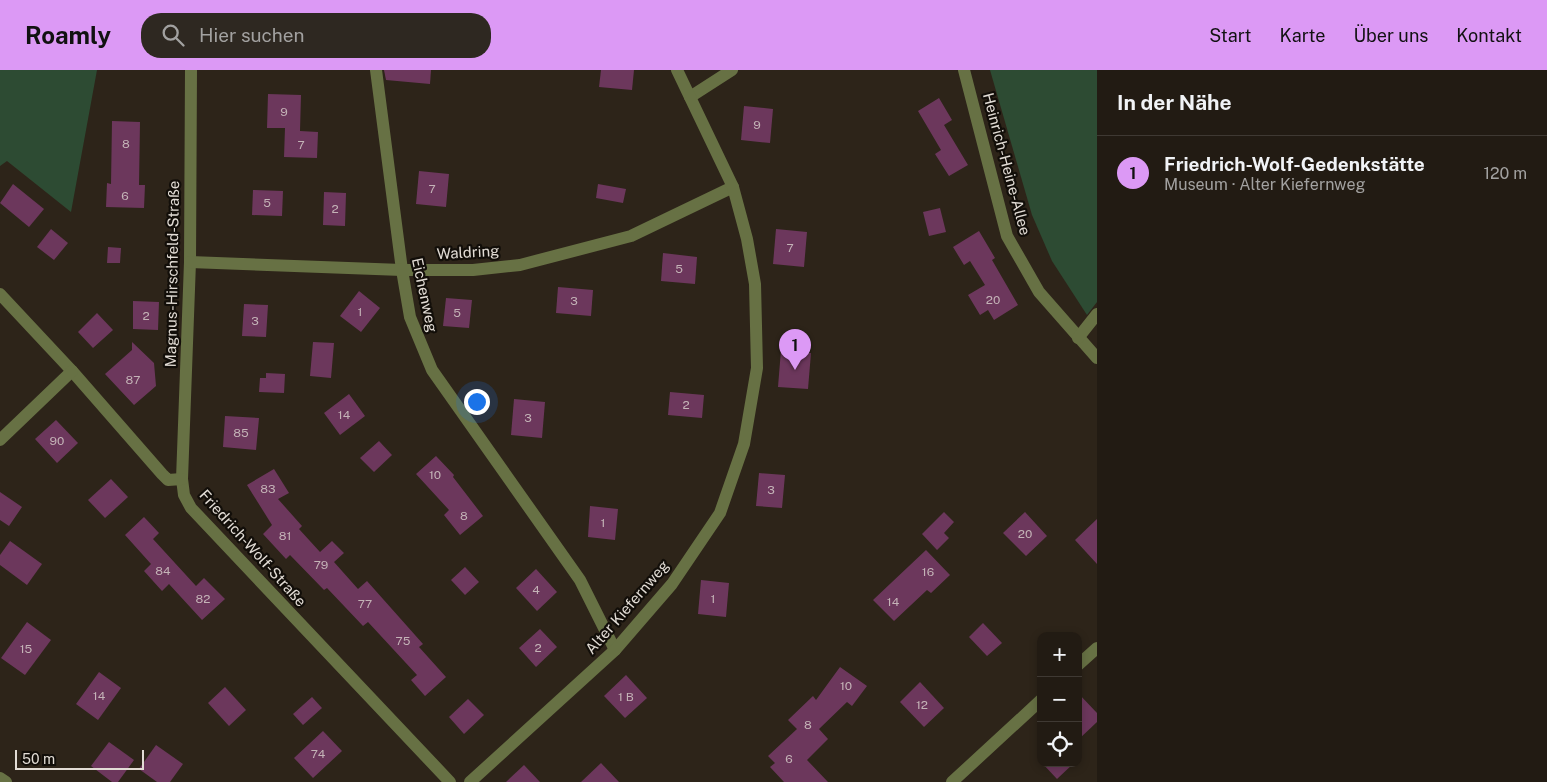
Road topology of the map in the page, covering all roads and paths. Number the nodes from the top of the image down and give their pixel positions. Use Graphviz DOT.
graph roads {
  1 [pos="191,70"];
  2 [pos="376,70"];
  3 [pos="677,70"];
  4 [pos="732,70"];
  5 [pos="964,70"];
  6 [pos="690,97"];
  7 [pos="733,187"];
  8 [pos="190,262"];
  9 [pos="402,270"];
  10 [pos="0,294"];
  11 [pos="1097,314"];
  12 [pos="1078,338"];
  13 [pos="1097,358"];
  14 [pos="72,371"];
  15 [pos="0,440"];
  16 [pos="182,480"];
  17 [pos="1097,648"];
  18 [pos="614,650"];
  19 [pos="1082,661"];
  20 [pos="1037,704"];
  21 [pos="0,778"];
  22 [pos="6,782"];
  23 [pos="450,782"];
  24 [pos="470,782"];
  25 [pos="952,782"];
  1 -- 8 [label="street, Magnus-Hirschfeld-Straße"];
  2 -- 9 [label="street, Eichenweg"];
  3 -- 6 [label="street, Alter Kiefernweg"];
  4 -- 6 [label="street"];
  5 -- 12 [label="street, Heinrich-Heine-Allee"];
  6 -- 7 [label="street, Alter Kiefernweg"];
  7 -- 9 [label="street, Waldring"];
  7 -- 18 [label="street, Alter Kiefernweg"];
  8 -- 9 [label="street, Waldring"];
  8 -- 16 [label="street, Magnus-Hirschfeld-Straße"];
  9 -- 18 [label="street, Eichenweg"];
  10 -- 14 [label="street"];
  11 -- 12 [label="street"];
  12 -- 13 [label="street, Heinrich-Heine-Allee"];
  14 -- 15 [label="street"];
  14 -- 16 [label="street"];
  16 -- 23 [label="street, Friedrich-Wolf-Straße"];
  17 -- 19 [label="street"];
  18 -- 24 [label="street, Alter Kiefernweg"];
  20 -- 25 [label="street"];
  21 -- 22 [label="street"];
}
